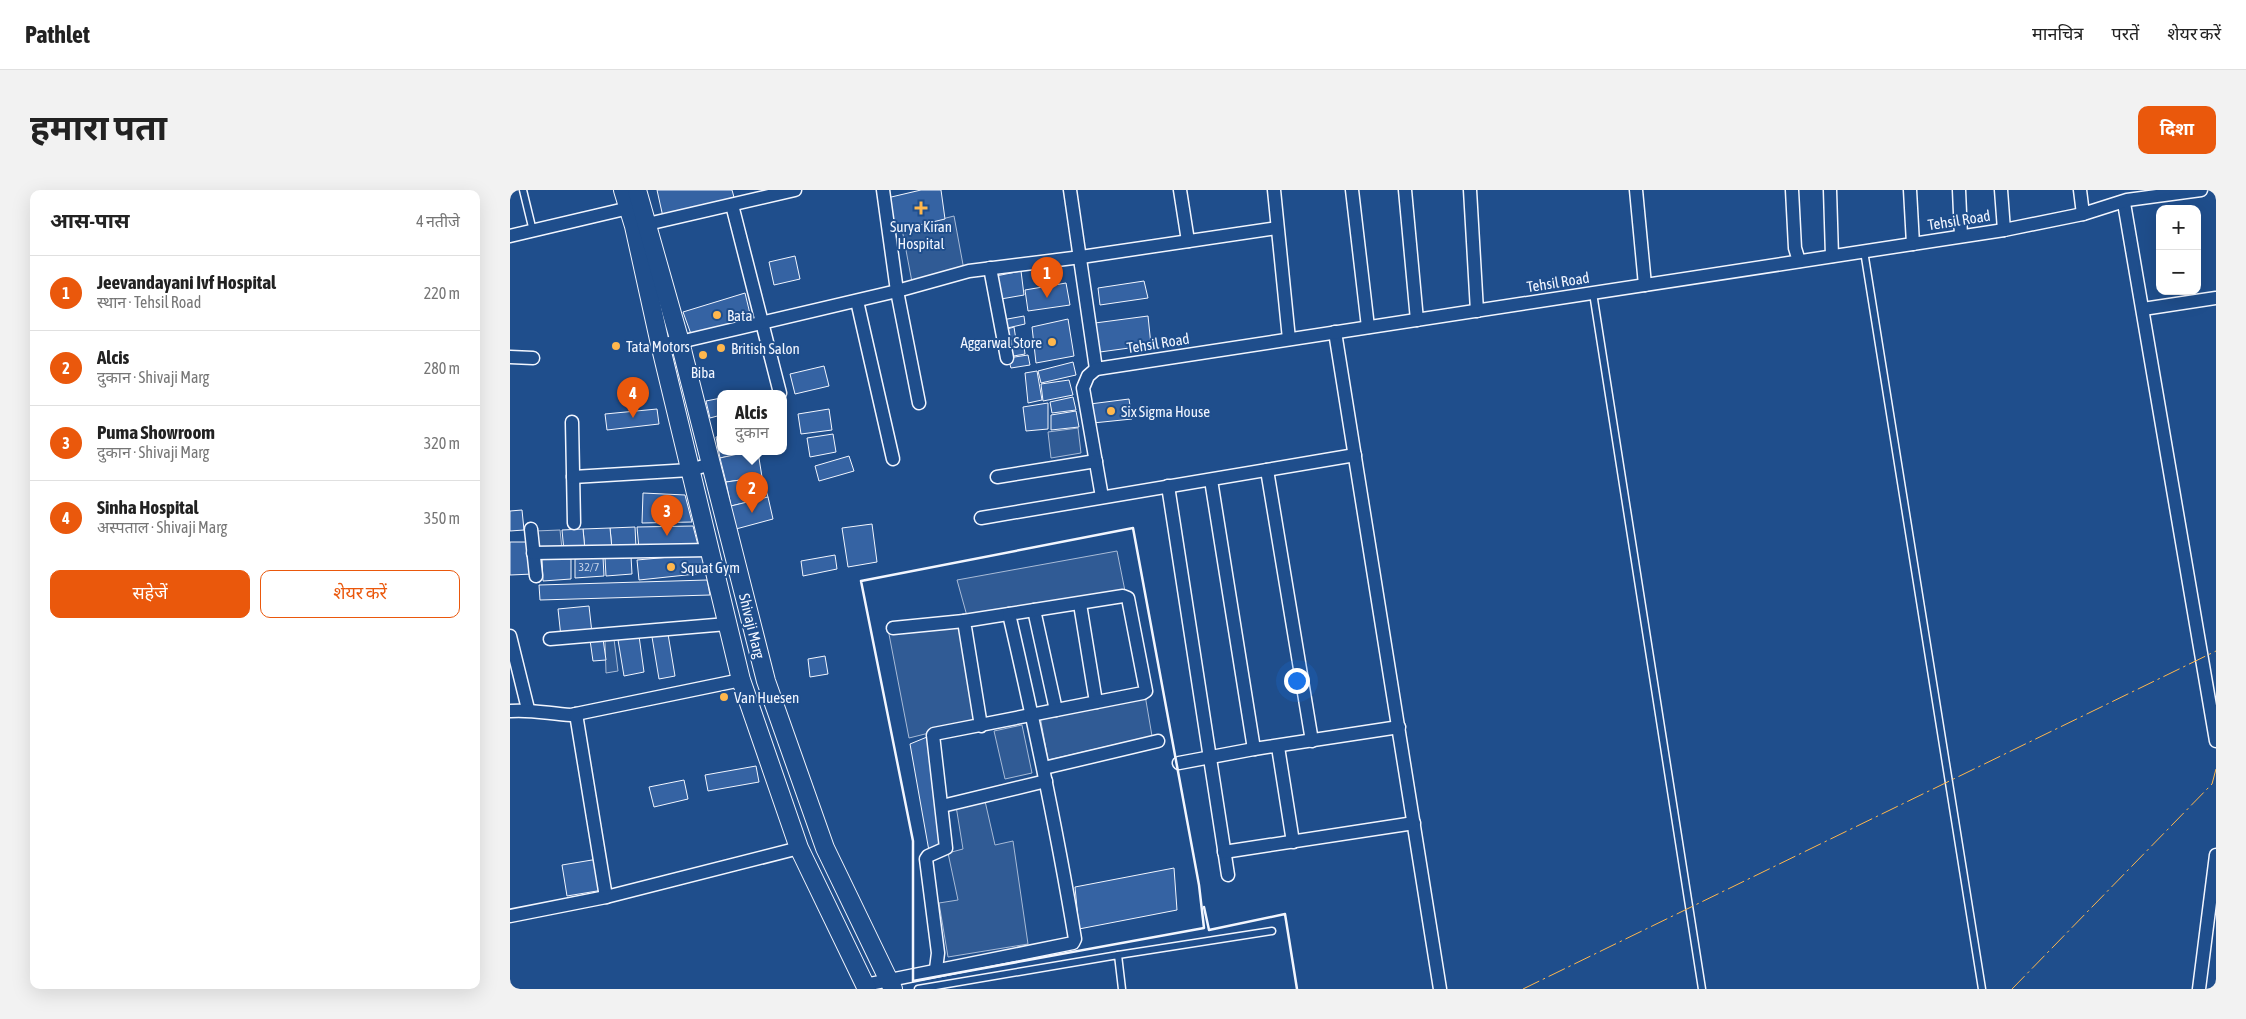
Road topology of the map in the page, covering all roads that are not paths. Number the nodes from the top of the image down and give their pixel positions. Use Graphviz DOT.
graph roads {
  1 [pos="523,190"];
  2 [pos="624,190"];
  3 [pos="637,190"];
  4 [pos="795,190"];
  5 [pos="883,190"];
  6 [pos="1070,190"];
  7 [pos="1180,190"];
  8 [pos="1274,190"];
  9 [pos="1352,190"];
  10 [pos="1405,190"];
  11 [pos="1470,190"];
  12 [pos="1636,190"];
  13 [pos="1792,190"];
  14 [pos="1830,190"];
  15 [pos="1910,190"];
  16 [pos="1958,190"];
  17 [pos="2001,190"];
  18 [pos="2080,190"];
  19 [pos="2195,191"];
  20 [pos="2124,202"];
  21 [pos="732,205"];
  22 [pos="629,208"];
  23 [pos="2082,214"];
  24 [pos="640,226"];
  25 [pos="1277,228"];
  26 [pos="2004,230"];
  27 [pos="533,231"];
  28 [pos="510,236"];
  29 [pos="1961,236"];
  30 [pos="1188,241"];
  31 [pos="1913,244"];
  32 [pos="1864,251"];
  33 [pos="1832,256"];
  34 [pos="1081,257"];
  35 [pos="1799,261"];
  36 [pos="990,268"];
  37 [pos="1645,285"];
  38 [pos="897,291"];
  39 [pos="1593,293"];
  40 [pos="2216,298"];
  41 [pos="856,301"];
  42 [pos="2143,309"];
  43 [pos="1477,311"];
  44 [pos="1417,320"];
  45 [pos="761,323"];
  46 [pos="1368,327"];
  47 [pos="1335,332"];
  48 [pos="1289,339"];
  49 [pos="680,342"];
  50 [pos="660,344"];
  51 [pos="510,357"];
  52 [pos="533,358"];
  53 [pos="1007,358"];
  54 [pos="1096,369"];
  55 [pos="779,390"];
  56 [pos="919,403"];
  57 [pos="572,422"];
  58 [pos="1355,456"];
  59 [pos="893,459"];
  60 [pos="1096,461"];
  61 [pos="711,464"];
  62 [pos="690,470"];
  63 [pos="1266,470"];
  64 [pos="573,477"];
  65 [pos="996,477"];
  66 [pos="1211,480"];
  67 [pos="1168,486"];
  68 [pos="1102,497"];
  69 [pos="981,518"];
  70 [pos="574,523"];
  71 [pos="531,529"];
  72 [pos="710,550"];
  73 [pos="534,553"];
  74 [pos="536,576"];
  75 [pos="1080,604"];
  76 [pos="1034,610"];
  77 [pos="1009,614"];
  78 [pos="964,620"];
  79 [pos="728,624"];
  80 [pos="893,628"];
  81 [pos="510,636"];
  82 [pos="550,639"];
  83 [pos="2210,673"];
  84 [pos="741,680"];
  85 [pos="1096,702"];
  86 [pos="528,709"];
  87 [pos="510,710"];
  88 [pos="1056,710"];
  89 [pos="576,714"];
  90 [pos="1032,715"];
  91 [pos="2215,724"];
  92 [pos="981,726"];
  93 [pos="1399,728"];
  94 [pos="1158,741"];
  95 [pos="2216,741"];
  96 [pos="1312,742"];
  97 [pos="1278,747"];
  98 [pos="1254,749"];
  99 [pos="1210,758"];
  100 [pos="1179,763"];
  101 [pos="1044,768"];
  102 [pos="1046,781"];
  103 [pos="942,806"];
  104 [pos="1414,823"];
  105 [pos="1293,842"];
  106 [pos="799,848"];
  107 [pos="1224,852"];
  108 [pos="2216,855"];
  109 [pos="1228,875"];
  110 [pos="606,897"];
  111 [pos="510,916"];
  112 [pos="1272,931"];
  113 [pos="1118,955"];
  114 [pos="936,969"];
  115 [pos="891,984"];
  116 [pos="866,987"];
  117 [pos="918,989"];
  118 [pos="1122,989"];
  119 [pos="1440,989"];
  120 [pos="1702,989"];
  121 [pos="1982,989"];
  122 [pos="2199,989"];
  1 -- 27 [label="lane"];
  2 -- 22 [label="main road, Shivaji Marg"];
  3 -- 24 [label="main road, Shivaji Marg"];
  4 -- 21 [label="street"];
  5 -- 38 [label="street"];
  6 -- 34 [label="street"];
  7 -- 30 [label="street"];
  8 -- 25 [label="street"];
  9 -- 46 [label="street"];
  10 -- 44 [label="street"];
  11 -- 43 [label="street"];
  12 -- 37 [label="street"];
  13 -- 35 [label="street"];
  14 -- 33 [label="street"];
  15 -- 31 [label="street"];
  16 -- 29 [label="street"];
  17 -- 26 [label="street"];
  18 -- 23 [label="street"];
  19 -- 20 [label="street, Tehsil Road"];
  20 -- 23 [label="street, Tehsil Road"];
  20 -- 42 [label="street"];
  21 -- 24 [label="street"];
  21 -- 45 [label="street"];
  22 -- 24 [label="main road, Shivaji Marg"];
  22 -- 27 [label="street"];
  23 -- 26 [label="street, Tehsil Road"];
  24 -- 49 [label="main road, Shivaji Marg"];
  24 -- 50 [label="main road, Shivaji Marg"];
  25 -- 30 [label="street"];
  25 -- 48 [label="street"];
  26 -- 29 [label="street, Tehsil Road"];
  27 -- 28 [label="street"];
  29 -- 31 [label="street, Tehsil Road"];
  30 -- 34 [label="street"];
  31 -- 32 [label="street, Tehsil Road"];
  32 -- 33 [label="street, Tehsil Road"];
  32 -- 121 [label="lane"];
  33 -- 35 [label="street, Tehsil Road"];
  34 -- 36 [label="street"];
  34 -- 54 [label="street"];
  35 -- 37 [label="street, Tehsil Road"];
  36 -- 38 [label="street"];
  36 -- 53 [label="street"];
  37 -- 39 [label="street, Tehsil Road"];
  38 -- 41 [label="street"];
  38 -- 56 [label="street"];
  39 -- 43 [label="street, Tehsil Road"];
  39 -- 120 [label="lane"];
  40 -- 42 [label="street"];
  41 -- 45 [label="street"];
  41 -- 59 [label="street"];
  42 -- 83 [label="street"];
  43 -- 44 [label="street, Tehsil Road"];
  44 -- 46 [label="street, Tehsil Road"];
  45 -- 49 [label="street"];
  45 -- 55 [label="street"];
  46 -- 47 [label="street, Tehsil Road"];
  47 -- 48 [label="street, Tehsil Road"];
  47 -- 58 [label="street"];
  48 -- 54 [label="street, Tehsil Road"];
  49 -- 50 [label="street"];
  49 -- 61 [label="main road, Shivaji Marg"];
  50 -- 62 [label="main road, Shivaji Marg"];
  51 -- 52 [label="street"];
  54 -- 60 [label="street"];
  57 -- 64 [label="street"];
  58 -- 63 [label="street"];
  58 -- 93 [label="street"];
  60 -- 65 [label="street"];
  60 -- 68 [label="street"];
  61 -- 62 [label="street"];
  61 -- 115 [label="main road, Shivaji Marg"];
  62 -- 64 [label="street"];
  62 -- 72 [label="main road, Shivaji Marg"];
  63 -- 66 [label="street"];
  63 -- 96 [label="street"];
  64 -- 70 [label="street"];
  66 -- 67 [label="street"];
  66 -- 98 [label="street"];
  67 -- 68 [label="street"];
  67 -- 99 [label="street"];
  68 -- 69 [label="street"];
  71 -- 73 [label="street"];
  72 -- 73 [label="street"];
  72 -- 79 [label="main road, Shivaji Marg"];
  73 -- 74 [label="street"];
  75 -- 76 [label="street"];
  75 -- 85 [label="street"];
  75 -- 85 [label="street"];
  76 -- 77 [label="street"];
  76 -- 88 [label="street"];
  77 -- 78 [label="street"];
  77 -- 90 [label="street"];
  78 -- 80 [label="street"];
  78 -- 92 [label="street"];
  79 -- 82 [label="street"];
  79 -- 84 [label="main road, Shivaji Marg"];
  81 -- 86 [label="street"];
  83 -- 91 [label="street"];
  84 -- 89 [label="street"];
  84 -- 106 [label="main road, Shivaji Marg"];
  85 -- 88 [label="street"];
  86 -- 87 [label="street"];
  86 -- 89 [label="street"];
  88 -- 90 [label="street"];
  89 -- 110 [label="street"];
  90 -- 92 [label="street"];
  90 -- 101 [label="street"];
  91 -- 95 [label="street"];
  92 -- 103 [label="street"];
  93 -- 96 [label="street"];
  93 -- 104 [label="street"];
  94 -- 101 [label="street"];
  96 -- 97 [label="street"];
  97 -- 98 [label="street"];
  97 -- 105 [label="street"];
  98 -- 99 [label="street"];
  99 -- 100 [label="street"];
  99 -- 107 [label="street"];
  101 -- 102 [label="street"];
  102 -- 103 [label="street"];
  102 -- 114 [label="street"];
  103 -- 114 [label="street"];
  104 -- 105 [label="street"];
  104 -- 119 [label="street"];
  105 -- 107 [label="street"];
  106 -- 110 [label="street"];
  106 -- 116 [label="main road, Shivaji Marg"];
  107 -- 109 [label="street"];
  108 -- 122 [label="street"];
  110 -- 111 [label="street"];
  112 -- 113 [label="lane"];
  113 -- 117 [label="lane"];
  113 -- 118 [label="lane"];
  114 -- 115 [label="street"];
  115 -- 116 [label="street"];
}
